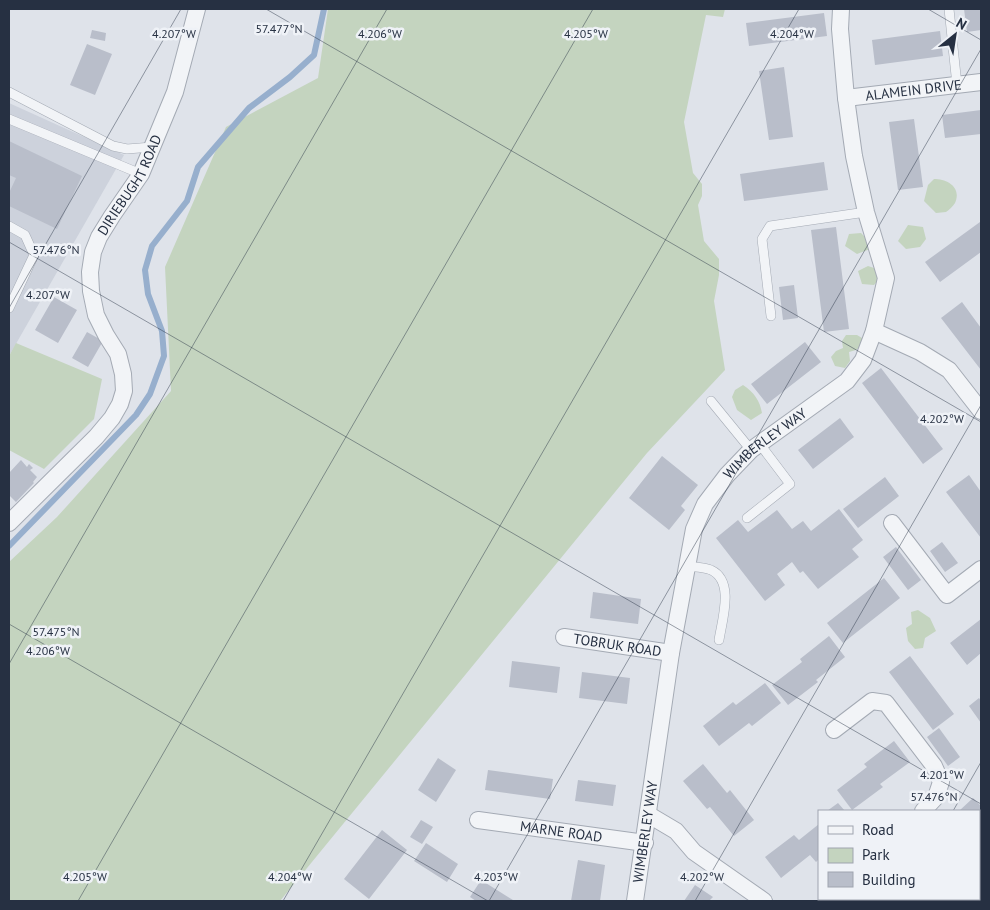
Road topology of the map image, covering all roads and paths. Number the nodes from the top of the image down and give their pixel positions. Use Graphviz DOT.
graph roads {
  1 [pos="197,9"];
  2 [pos="841,9"];
  3 [pos="949,9"];
  4 [pos="981,82"];
  5 [pos="957,85"];
  6 [pos="9,92"];
  7 [pos="846,98"];
  8 [pos="9,119"];
  9 [pos="152,147"];
  10 [pos="141,174"];
  11 [pos="866,212"];
  12 [pos="9,226"];
  13 [pos="9,308"];
  14 [pos="771,316"];
  15 [pos="874,331"];
  16 [pos="710,401"];
  17 [pos="981,411"];
  18 [pos="755,447"];
  19 [pos="747,518"];
  20 [pos="9,523"];
  21 [pos="892,523"];
  22 [pos="687,566"];
  23 [pos="981,568"];
  24 [pos="564,637"];
  25 [pos="719,640"];
  26 [pos="671,653"];
  27 [pos="834,730"];
  28 [pos="924,810"];
  29 [pos="648,815"];
  30 [pos="478,820"];
  31 [pos="645,843"];
  32 [pos="635,901"];
  33 [pos="764,901"];
  1 -- 9 [label="street, DIRIEBUGHT ROAD"];
  2 -- 7 [label="street, WIMBERLEY WAY"];
  3 -- 5 [label="lane"];
  4 -- 5 [label="street, ALAMEIN DRIVE"];
  5 -- 7 [label="street, ALAMEIN DRIVE"];
  6 -- 9 [label="lane"];
  7 -- 11 [label="street, WIMBERLEY WAY"];
  8 -- 10 [label="lane"];
  9 -- 10 [label="street, DIRIEBUGHT ROAD"];
  10 -- 20 [label="street, DIRIEBUGHT ROAD"];
  11 -- 14 [label="lane"];
  11 -- 15 [label="street, WIMBERLEY WAY"];
  12 -- 13 [label="lane"];
  15 -- 17 [label="street"];
  15 -- 18 [label="street, WIMBERLEY WAY"];
  16 -- 18 [label="lane"];
  18 -- 19 [label="lane"];
  18 -- 22 [label="street, WIMBERLEY WAY"];
  21 -- 23 [label="street"];
  22 -- 25 [label="lane"];
  22 -- 26 [label="street, WIMBERLEY WAY"];
  24 -- 26 [label="street, TOBRUK ROAD"];
  26 -- 29 [label="street, WIMBERLEY WAY"];
  27 -- 28 [label="street"];
  29 -- 31 [label="street, WIMBERLEY WAY"];
  29 -- 33 [label="street"];
  30 -- 31 [label="street, MARNE ROAD"];
  31 -- 32 [label="street, WIMBERLEY WAY"];
}
